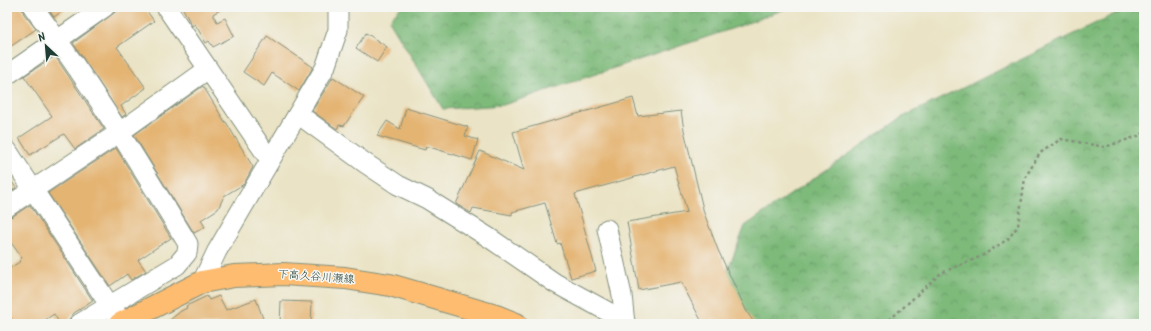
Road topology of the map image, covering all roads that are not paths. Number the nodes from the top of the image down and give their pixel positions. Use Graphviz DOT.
graph roads {
  1 [pos="33,7"];
  2 [pos="105,7"];
  3 [pos="166,7"];
  4 [pos="338,7"];
  5 [pos="58,40"];
  6 [pos="208,69"];
  7 [pos="7,75"];
  8 [pos="298,114"];
  9 [pos="120,132"];
  10 [pos="7,150"];
  11 [pos="270,160"];
  12 [pos="33,189"];
  13 [pos="7,207"];
  14 [pos="607,229"];
  15 [pos="202,282"];
  16 [pos="118,317"];
  17 [pos="625,322"];
  18 [pos="79,324"];
  19 [pos="516,324"];
  1 -- 5 [label="street"];
  2 -- 5 [label="street"];
  3 -- 6 [label="street"];
  4 -- 8 [label="street"];
  5 -- 7 [label="street"];
  5 -- 9 [label="street"];
  6 -- 9 [label="street"];
  6 -- 11 [label="street"];
  8 -- 11 [label="street"];
  8 -- 17 [label="street"];
  9 -- 12 [label="street"];
  9 -- 16 [label="street"];
  10 -- 12 [label="street"];
  11 -- 15 [label="street"];
  12 -- 13 [label="street"];
  12 -- 16 [label="street"];
  14 -- 17 [label="street"];
  15 -- 16 [label="main road, 下高久谷川瀬線"];
  15 -- 19 [label="main road, 下高久谷川瀬線"];
  16 -- 18 [label="street"];
}
